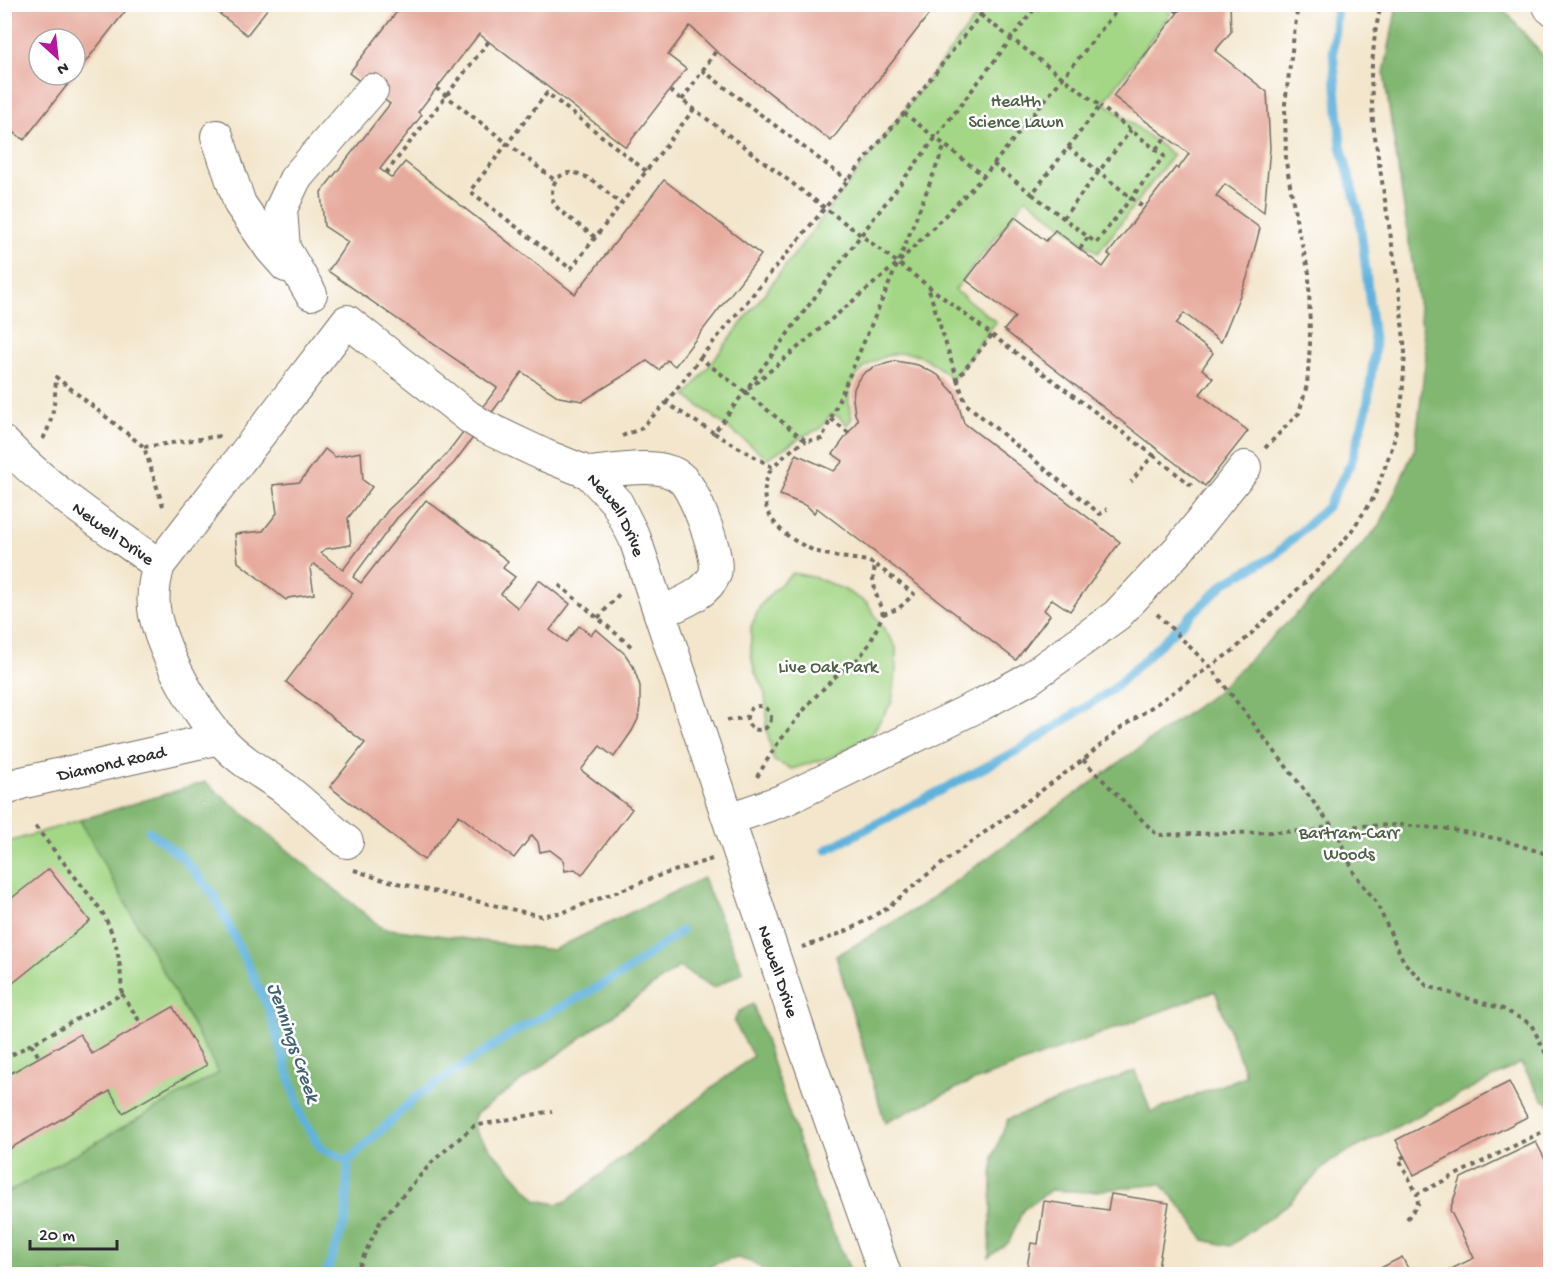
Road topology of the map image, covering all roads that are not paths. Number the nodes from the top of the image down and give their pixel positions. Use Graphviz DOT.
graph roads {
  1 [pos="1548,4"];
  2 [pos="1551,8"];
  3 [pos="372,90"];
  4 [pos="217,136"];
  5 [pos="311,294"];
  6 [pos="347,321"];
  7 [pos="4,443"];
  8 [pos="1245,466"];
  9 [pos="589,473"];
  10 [pos="159,566"];
  11 [pos="660,613"];
  12 [pos="220,738"];
  13 [pos="4,790"];
  14 [pos="729,819"];
  15 [pos="346,854"];
  16 [pos="885,1275"];
  1 -- 2 [label="street"];
  3 -- 5 [label="street"];
  4 -- 5 [label="street"];
  5 -- 6 [label="street"];
  6 -- 9 [label="street, Newell Drive"];
  6 -- 10 [label="street, Newell Drive"];
  7 -- 10 [label="street, Newell Drive"];
  8 -- 14 [label="street"];
  9 -- 11 [label="street, Newell Drive"];
  9 -- 11 [label="street"];
  10 -- 12 [label="street"];
  11 -- 14 [label="street, Newell Drive"];
  12 -- 13 [label="street, Diamond Road"];
  12 -- 15 [label="street"];
  14 -- 16 [label="street, Newell Drive"];
}
